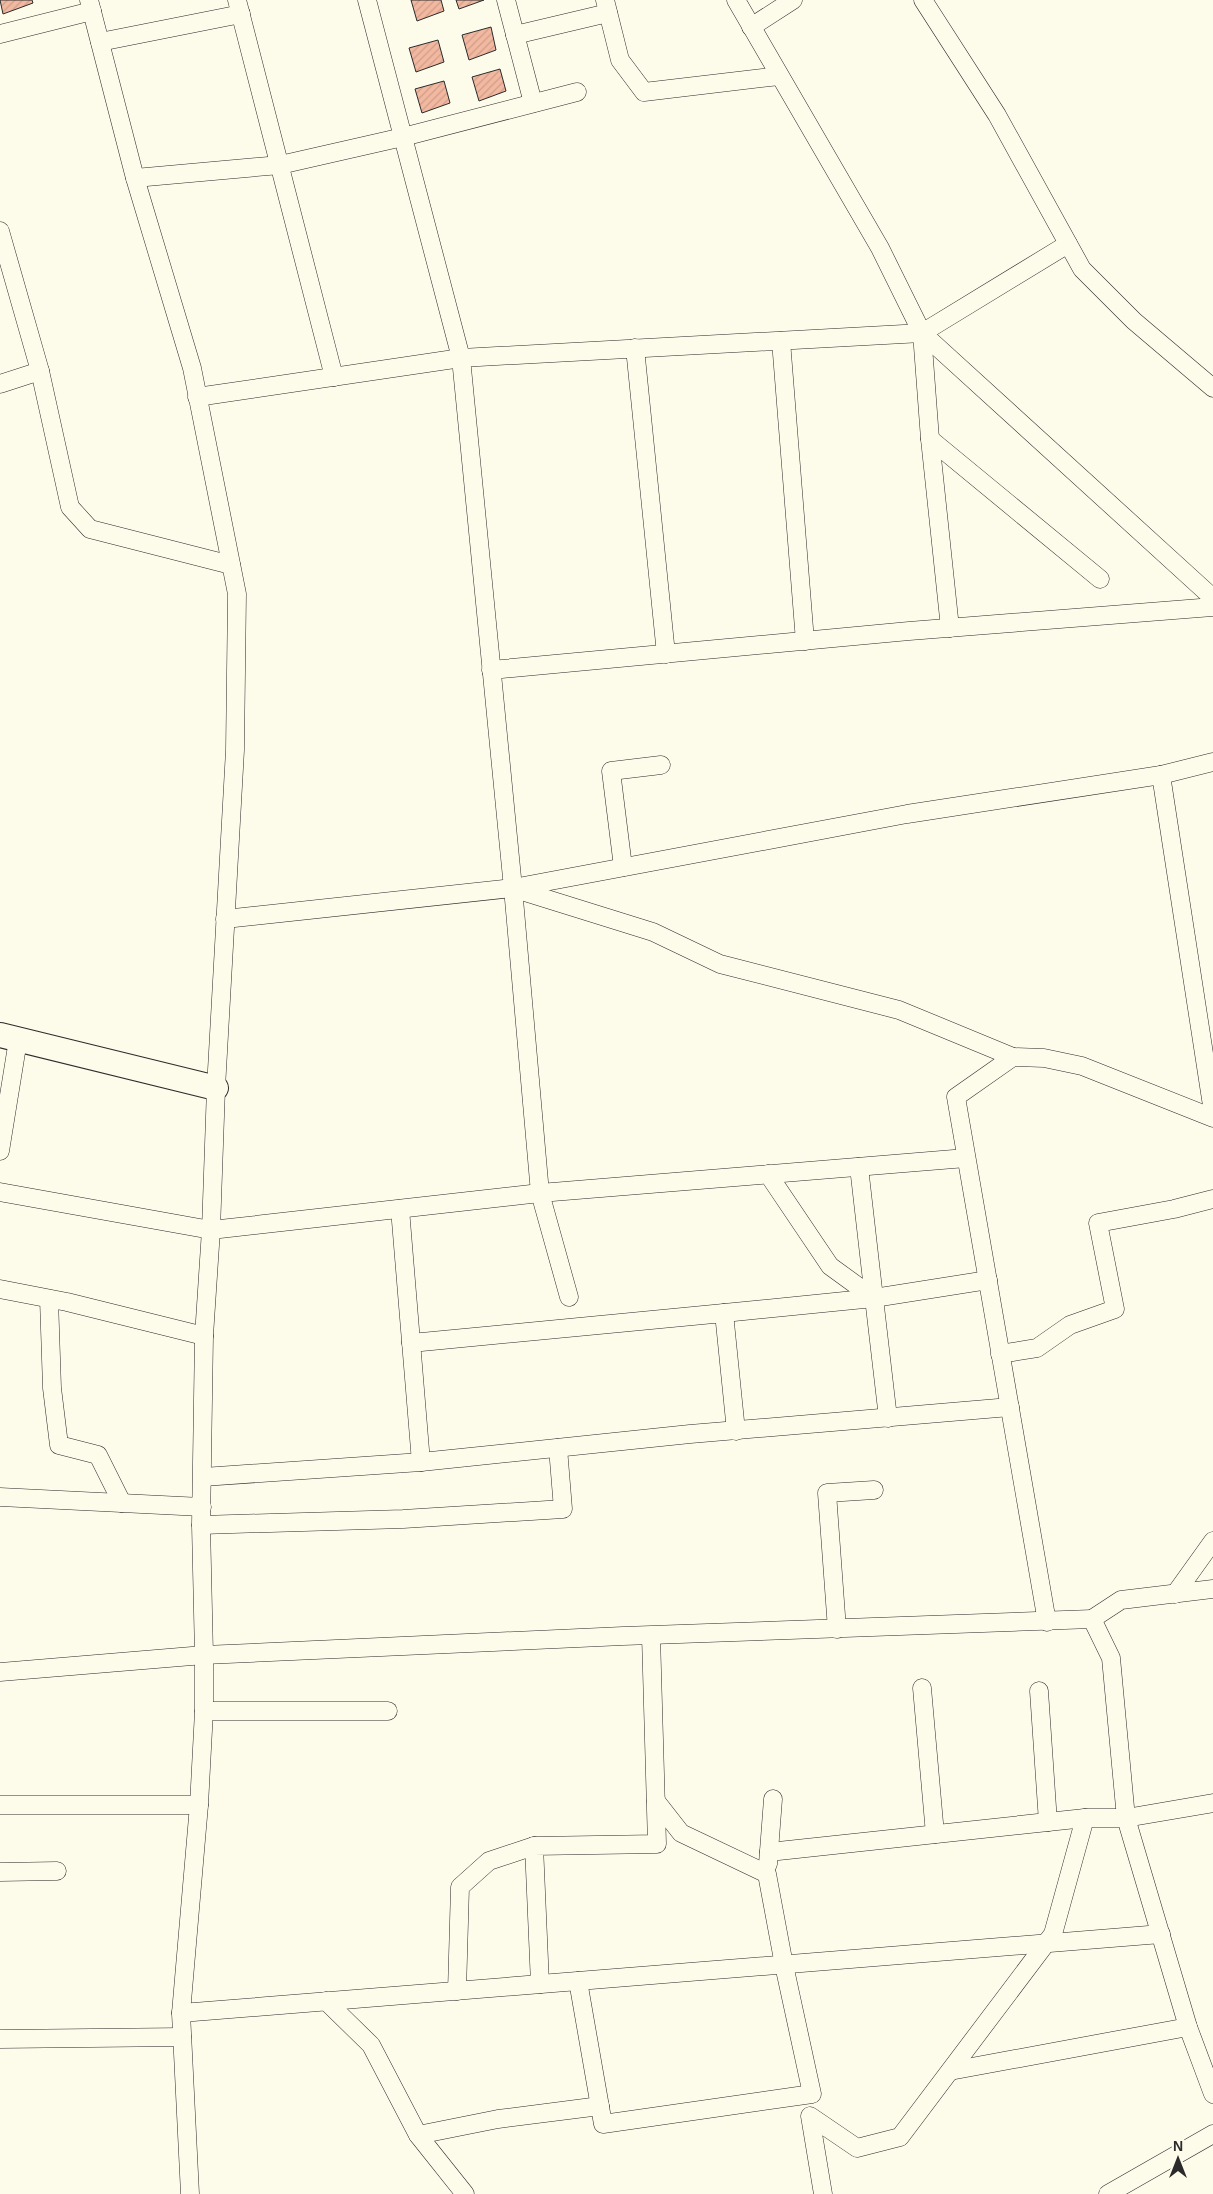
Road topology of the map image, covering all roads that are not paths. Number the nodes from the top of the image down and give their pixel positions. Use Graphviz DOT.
graph roads {
  1 [pos="367,0"];
  2 [pos="506,0"];
  3 [pos="736,0"];
  4 [pos="792,0"];
  5 [pos="923,0"];
  6 [pos="91,6"];
  7 [pos="607,6"];
  8 [pos="239,7"];
  9 [pos="751,26"];
  10 [pos="0,34"];
  11 [pos="515,35"];
  12 [pos="100,42"];
  13 [pos="779,76"];
  14 [pos="577,92"];
  15 [pos="533,103"];
  16 [pos="403,138"];
  17 [pos="280,165"];
  18 [pos="136,178"];
  19 [pos="0,231"];
  20 [pos="1068,244"];
  21 [pos="922,334"];
  22 [pos="781,341"];
  23 [pos="635,348"];
  24 [pos="461,358"];
  25 [pos="40,371"];
  26 [pos="334,377"];
  27 [pos="0,384"];
  28 [pos="1213,388"];
  29 [pos="198,397"];
  30 [pos="930,439"];
  31 [pos="231,565"];
  32 [pos="1100,579"];
  33 [pos="1213,598"];
  34 [pos="1213,607"];
  35 [pos="950,628"];
  36 [pos="805,641"];
  37 [pos="666,654"];
  38 [pos="491,670"];
  39 [pos="1213,762"];
  40 [pos="661,765"];
  41 [pos="1161,775"];
  42 [pos="624,867"];
  43 [pos="513,888"];
  44 [pos="225,919"];
  45 [pos="9,1038"];
  46 [pos="1013,1057"];
  47 [pos="216,1088"];
  48 [pos="1213,1112"];
  49 [pos="1213,1118"];
  50 [pos="0,1151"];
  51 [pos="966,1158"];
  52 [pos="859,1167"];
  53 [pos="768,1174"];
  54 [pos="0,1192"];
  55 [pos="540,1193"];
  56 [pos="1213,1199"];
  57 [pos="400,1209"];
  58 [pos="211,1230"];
  59 [pos="988,1280"];
  60 [pos="0,1289"];
  61 [pos="569,1296"];
  62 [pos="874,1298"];
  63 [pos="49,1299"];
  64 [pos="724,1313"];
  65 [pos="204,1336"];
  66 [pos="411,1342"];
  67 [pos="1000,1354"];
  68 [pos="1010,1407"];
  69 [pos="888,1418"];
  70 [pos="736,1431"];
  71 [pos="558,1448"];
  72 [pos="421,1462"];
  73 [pos="203,1477"];
  74 [pos="874,1490"];
  75 [pos="0,1497"];
  76 [pos="122,1503"];
  77 [pos="201,1516"];
  78 [pos="1213,1541"];
  79 [pos="1213,1590"];
  80 [pos="1175,1594"];
  81 [pos="1092,1619"];
  82 [pos="1047,1622"];
  83 [pos="837,1629"];
  84 [pos="650,1636"];
  85 [pos="204,1656"];
  86 [pos="0,1672"];
  87 [pos="922,1688"];
  88 [pos="1039,1691"];
  89 [pos="204,1711"];
  90 [pos="388,1711"];
  91 [pos="773,1799"];
  92 [pos="656,1801"];
  93 [pos="1213,1803"];
  94 [pos="199,1804"];
  95 [pos="0,1805"];
  96 [pos="1085,1818"];
  97 [pos="1126,1818"];
  98 [pos="1048,1822"];
  99 [pos="935,1834"];
  100 [pos="534,1846"];
  101 [pos="769,1852"];
  102 [pos="57,1871"];
  103 [pos="0,1872"];
  104 [pos="767,1874"];
  105 [pos="1161,1934"];
  106 [pos="1046,1944"];
  107 [pos="784,1965"];
  108 [pos="578,1981"];
  109 [pos="540,1984"];
  110 [pos="457,1991"];
  111 [pos="326,2001"];
  112 [pos="181,2012"];
  113 [pos="1188,2027"];
  114 [pos="182,2037"];
  115 [pos="0,2039"];
  116 [pos="950,2071"];
  117 [pos="1213,2094"];
  118 [pos="600,2106"];
  119 [pos="1213,2134"];
  120 [pos="418,2135"];
  121 [pos="190,2194"];
  122 [pos="465,2194"];
  123 [pos="823,2194"];
  124 [pos="1108,2194"];
  1 -- 16 [label="street"];
  2 -- 11 [label="street"];
  3 -- 9 [label="street"];
  4 -- 9 [label="street"];
  5 -- 20 [label="street"];
  6 -- 10 [label="street"];
  6 -- 12 [label="street"];
  7 -- 11 [label="street"];
  7 -- 13 [label="street"];
  8 -- 12 [label="street"];
  8 -- 17 [label="street"];
  9 -- 13 [label="street"];
  11 -- 15 [label="street"];
  12 -- 18 [label="street"];
  13 -- 21 [label="street"];
  14 -- 15 [label="street"];
  15 -- 16 [label="street"];
  16 -- 17 [label="street"];
  16 -- 24 [label="street"];
  17 -- 18 [label="street"];
  17 -- 26 [label="street"];
  18 -- 29 [label="street"];
  19 -- 25 [label="street"];
  20 -- 21 [label="street"];
  20 -- 28 [label="street"];
  21 -- 22 [label="street"];
  21 -- 30 [label="street"];
  21 -- 33 [label="street"];
  22 -- 23 [label="street"];
  22 -- 36 [label="street"];
  23 -- 24 [label="street"];
  23 -- 37 [label="street"];
  24 -- 26 [label="street"];
  24 -- 38 [label="street"];
  25 -- 27 [label="street"];
  25 -- 31 [label="street"];
  26 -- 29 [label="street"];
  29 -- 31 [label="street"];
  30 -- 32 [label="street"];
  30 -- 35 [label="street"];
  31 -- 44 [label="street"];
  34 -- 35 [label="street"];
  35 -- 36 [label="street"];
  36 -- 37 [label="street"];
  37 -- 38 [label="street"];
  38 -- 43 [label="street"];
  39 -- 41 [label="street"];
  40 -- 42 [label="street"];
  41 -- 42 [label="street"];
  41 -- 48 [label="street"];
  42 -- 43 [label="street"];
  43 -- 44 [label="street"];
  43 -- 46 [label="street"];
  43 -- 55 [label="street"];
  44 -- 47 [label="street"];
  45 -- 47 [label="street"];
  45 -- 50 [label="street"];
  46 -- 49 [label="street"];
  46 -- 51 [label="street"];
  47 -- 58 [label="street"];
  51 -- 52 [label="street"];
  51 -- 59 [label="street"];
  52 -- 53 [label="street"];
  52 -- 62 [label="street"];
  53 -- 55 [label="street"];
  53 -- 62 [label="street"];
  54 -- 58 [label="street"];
  55 -- 57 [label="street"];
  55 -- 61 [label="street"];
  56 -- 67 [label="street"];
  57 -- 58 [label="street"];
  57 -- 66 [label="street"];
  58 -- 65 [label="street"];
  59 -- 62 [label="street"];
  59 -- 67 [label="street"];
  60 -- 63 [label="street"];
  62 -- 64 [label="street"];
  62 -- 69 [label="street"];
  63 -- 65 [label="street"];
  63 -- 76 [label="street"];
  64 -- 66 [label="street"];
  64 -- 70 [label="street"];
  65 -- 73 [label="street"];
  66 -- 72 [label="street"];
  67 -- 68 [label="street"];
  68 -- 69 [label="street"];
  68 -- 82 [label="street"];
  69 -- 70 [label="street"];
  70 -- 71 [label="street"];
  71 -- 72 [label="street"];
  71 -- 77 [label="street"];
  72 -- 73 [label="street"];
  73 -- 77 [label="street"];
  74 -- 83 [label="street"];
  75 -- 76 [label="street"];
  76 -- 77 [label="street"];
  77 -- 85 [label="street"];
  78 -- 80 [label="street"];
  79 -- 80 [label="street"];
  80 -- 81 [label="street"];
  81 -- 82 [label="street"];
  81 -- 97 [label="street"];
  82 -- 83 [label="street"];
  83 -- 84 [label="street"];
  84 -- 85 [label="street"];
  84 -- 92 [label="street"];
  85 -- 86 [label="street"];
  85 -- 89 [label="street"];
  87 -- 99 [label="street"];
  88 -- 98 [label="street"];
  89 -- 90 [label="street"];
  89 -- 94 [label="street"];
  91 -- 101 [label="street"];
  92 -- 100 [label="street"];
  92 -- 104 [label="street"];
  93 -- 97 [label="street"];
  94 -- 95 [label="street"];
  94 -- 112 [label="street"];
  96 -- 97 [label="street"];
  96 -- 98 [label="street"];
  96 -- 106 [label="street"];
  97 -- 105 [label="street"];
  98 -- 99 [label="street"];
  99 -- 101 [label="street"];
  100 -- 109 [label="street"];
  100 -- 110 [label="street"];
  101 -- 104 [label="street"];
  102 -- 103 [label="street"];
  104 -- 107 [label="street"];
  105 -- 106 [label="street"];
  105 -- 113 [label="street"];
  106 -- 107 [label="street"];
  106 -- 116 [label="street"];
  107 -- 108 [label="street"];
  107 -- 118 [label="street"];
  108 -- 109 [label="street"];
  108 -- 118 [label="street"];
  109 -- 110 [label="street"];
  110 -- 111 [label="street"];
  111 -- 112 [label="street"];
  111 -- 120 [label="street"];
  112 -- 114 [label="street"];
  113 -- 116 [label="street"];
  113 -- 117 [label="street"];
  114 -- 115 [label="street"];
  114 -- 121 [label="street"];
  116 -- 123 [label="street"];
  118 -- 120 [label="street"];
  119 -- 124 [label="street"];
  120 -- 122 [label="street"];
}
